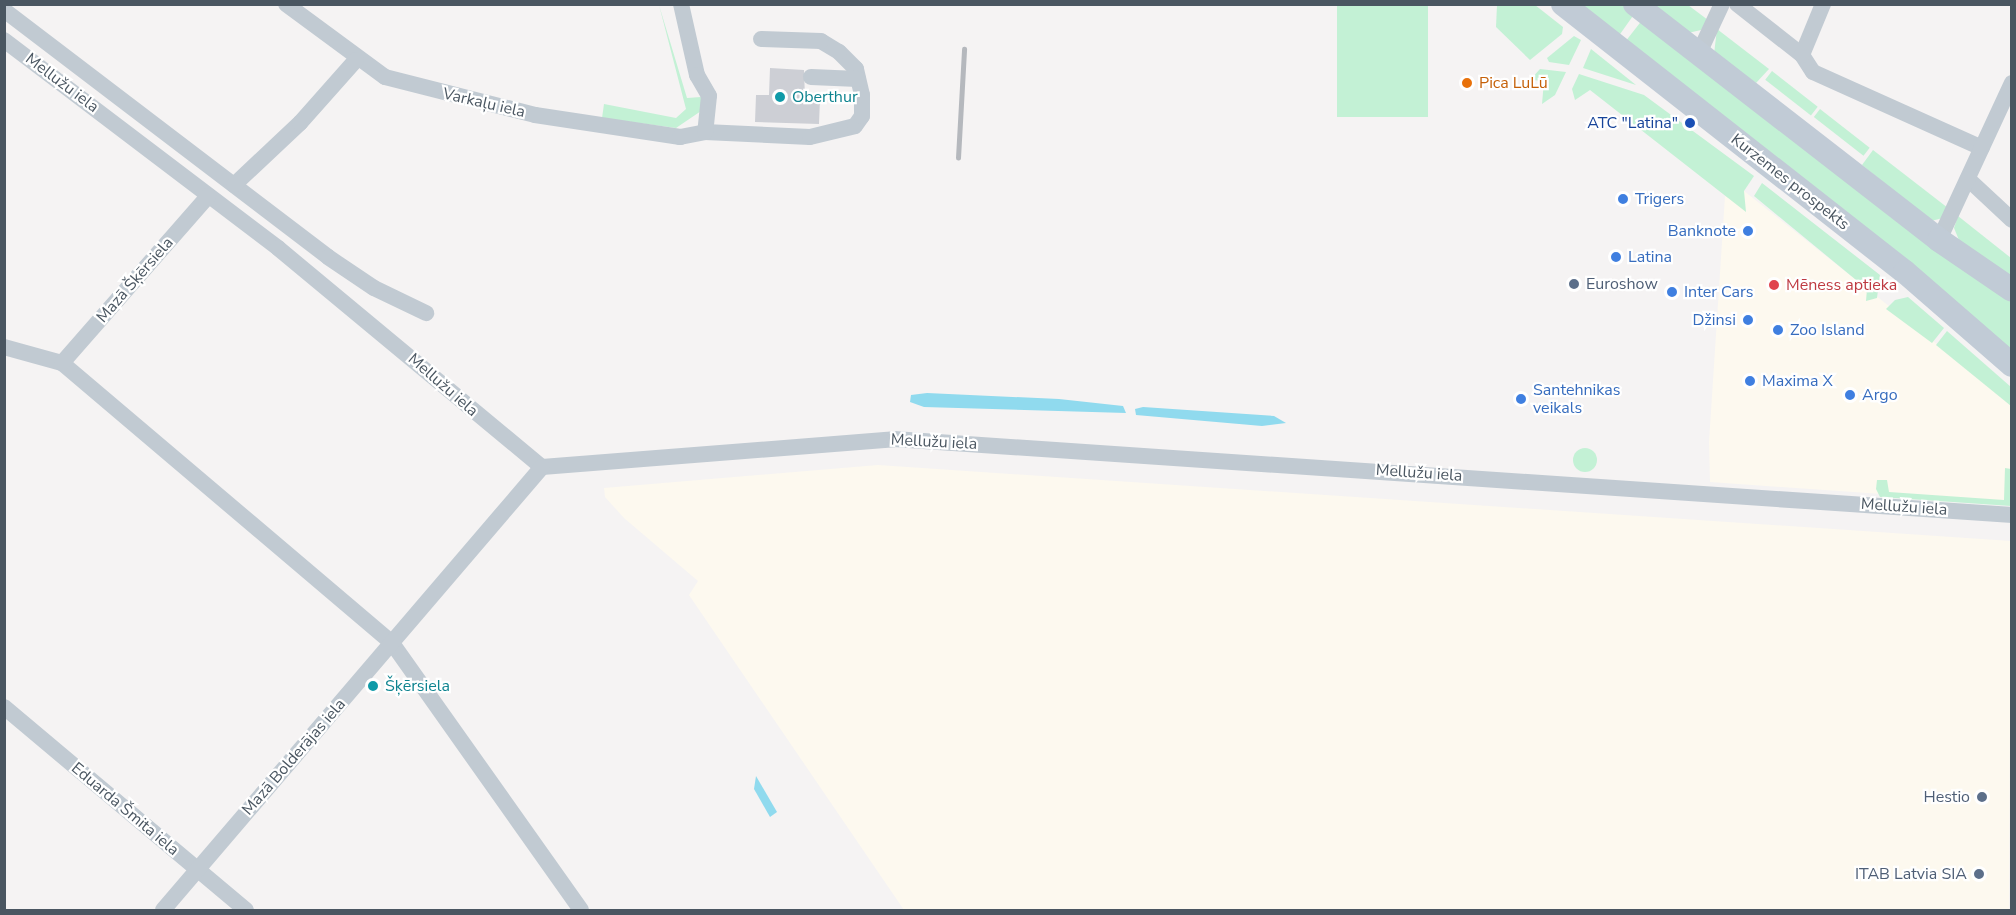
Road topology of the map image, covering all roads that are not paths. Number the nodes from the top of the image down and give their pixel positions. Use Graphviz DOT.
graph roads {
  1 [pos="286,4"];
  2 [pos="681,4"];
  3 [pos="1563,4"];
  4 [pos="1635,4"];
  5 [pos="1722,4"];
  6 [pos="1737,4"];
  7 [pos="1823,4"];
  8 [pos="4,10"];
  9 [pos="761,39"];
  10 [pos="4,40"];
  11 [pos="1699,53"];
  12 [pos="1802,55"];
  13 [pos="356,60"];
  14 [pos="811,77"];
  15 [pos="858,79"];
  16 [pos="2012,83"];
  17 [pos="705,132"];
  18 [pos="1982,148"];
  19 [pos="1968,178"];
  20 [pos="234,185"];
  21 [pos="208,196"];
  22 [pos="2012,220"];
  23 [pos="1939,240"];
  24 [pos="2012,290"];
  25 [pos="426,313"];
  26 [pos="4,347"];
  27 [pos="62,363"];
  28 [pos="2012,365"];
  29 [pos="542,467"];
  30 [pos="2012,515"];
  31 [pos="392,643"];
  32 [pos="4,707"];
  33 [pos="198,870"];
  34 [pos="163,910"];
  35 [pos="246,910"];
  36 [pos="581,910"];
  1 -- 13 [label="street, Varkaļu iela"];
  2 -- 17 [label="street"];
  3 -- 28 [label="main road, Kurzemes prospekts"];
  4 -- 11 [label="main road"];
  5 -- 11 [label="street"];
  6 -- 12 [label="street"];
  7 -- 12 [label="street"];
  8 -- 20 [label="street, Mellužu iela"];
  9 -- 15 [label="street"];
  10 -- 21 [label="street, Mellužu iela"];
  11 -- 23 [label="main road"];
  12 -- 18 [label="street"];
  13 -- 17 [label="street, Varkaļu iela"];
  13 -- 20 [label="street"];
  14 -- 15 [label="street"];
  15 -- 17 [label="street, Varkaļu iela"];
  16 -- 18 [label="street"];
  18 -- 19 [label="street"];
  19 -- 22 [label="street"];
  19 -- 23 [label="street"];
  20 -- 25 [label="street, Mellužu iela"];
  21 -- 27 [label="street, Mazā Šķērsiela"];
  21 -- 29 [label="street, Mellužu iela"];
  23 -- 24 [label="main road"];
  26 -- 27 [label="street"];
  27 -- 31 [label="street"];
  29 -- 30 [label="street, Mellužu iela"];
  29 -- 31 [label="street, Mazā Bolderājas iela"];
  31 -- 33 [label="street, Mazā Bolderājas iela"];
  31 -- 36 [label="street"];
  32 -- 33 [label="street, Eduarda Šmita iela"];
  33 -- 34 [label="street, Mazā Bolderājas iela"];
  33 -- 35 [label="street, Eduarda Šmita iela"];
}
